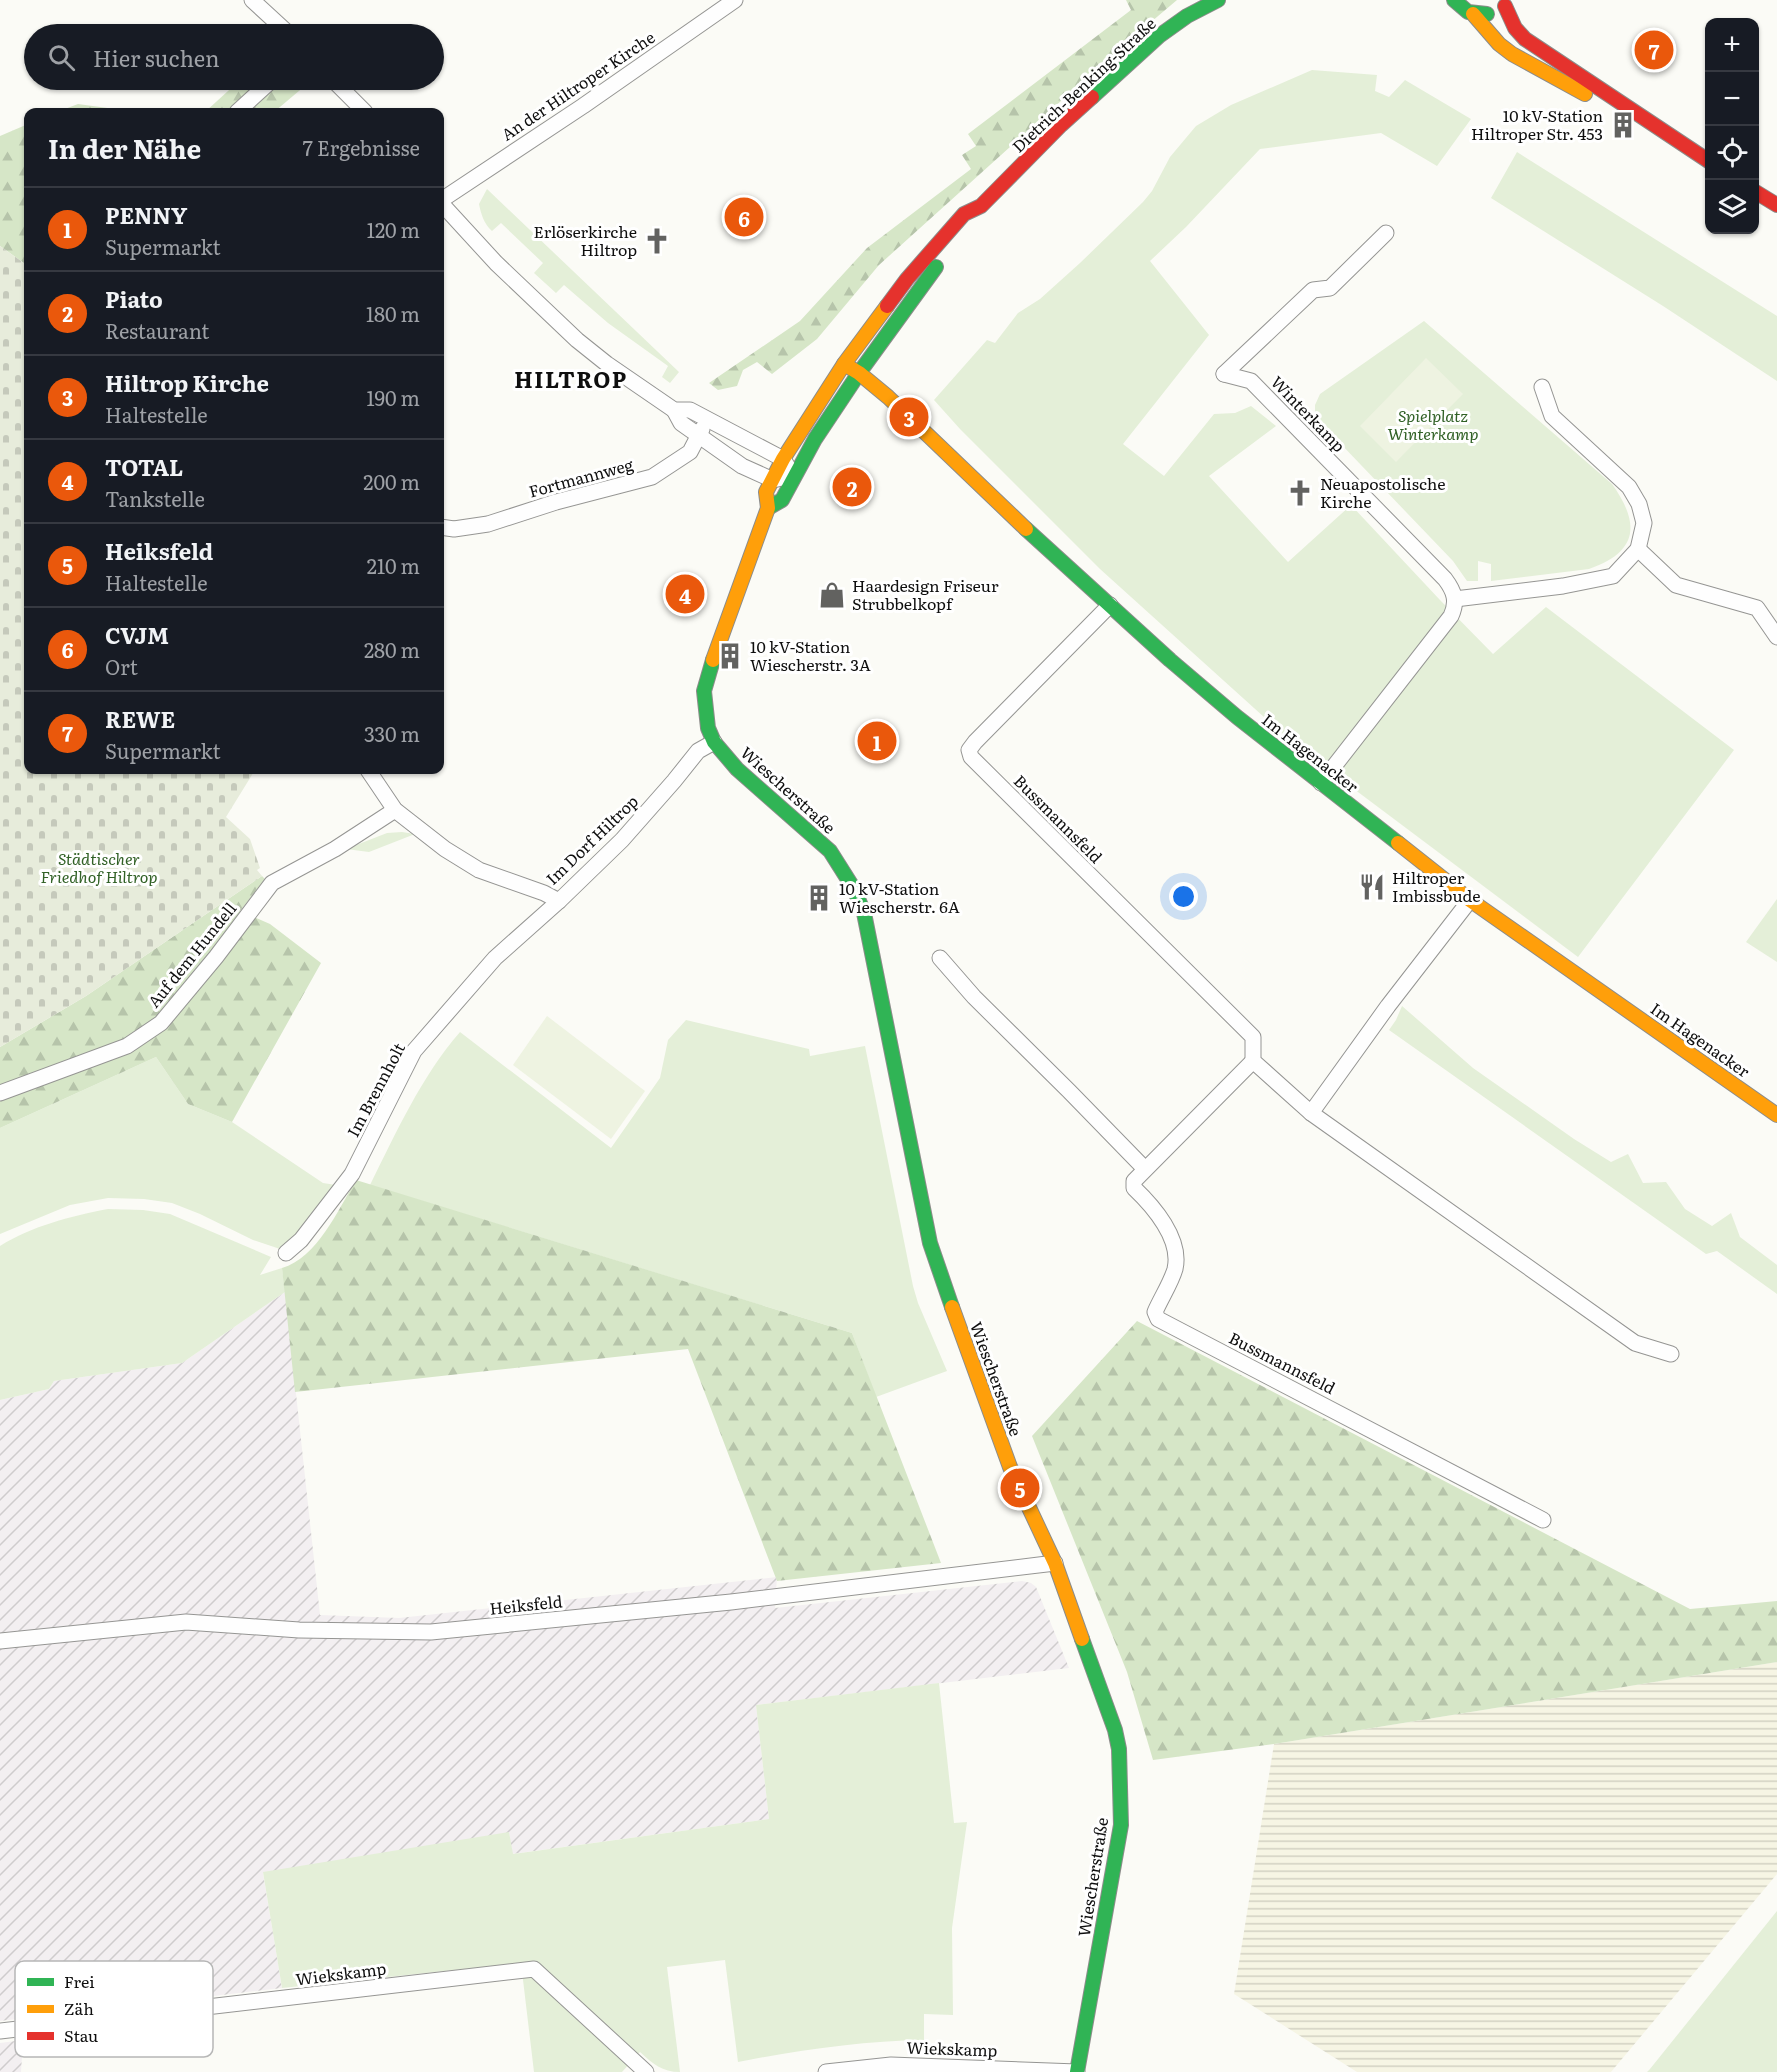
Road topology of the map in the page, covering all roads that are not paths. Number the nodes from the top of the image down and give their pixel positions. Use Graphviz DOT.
graph roads {
  1 [pos="252,0"];
  2 [pos="735,0"];
  3 [pos="1218,0"];
  4 [pos="1454,0"];
  5 [pos="1507,3"];
  6 [pos="1473,14"];
  7 [pos="278,24"];
  8 [pos="261,90"];
  9 [pos="343,90"];
  10 [pos="241,108"];
  11 [pos="361,108"];
  12 [pos="1638,116"];
  13 [pos="1705,159"];
  14 [pos="1759,194"];
  15 [pos="444,198"];
  16 [pos="444,205"];
  17 [pos="1777,205"];
  18 [pos="981,206"];
  19 [pos="1386,233"];
  20 [pos="844,364"];
  21 [pos="859,373"];
  22 [pos="1542,387"];
  23 [pos="675,410"];
  24 [pos="707,419"];
  25 [pos="698,437"];
  26 [pos="783,459"];
  27 [pos="794,477"];
  28 [pos="773,480"];
  29 [pos="768,508"];
  30 [pos="444,528"];
  31 [pos="1638,549"];
  32 [pos="1455,599"];
  33 [pos="1110,605"];
  34 [pos="1777,637"];
  35 [pos="714,742"];
  36 [pos="371,774"];
  37 [pos="1321,783"];
  38 [pos="395,810"];
  39 [pos="1470,900"];
  40 [pos="559,901"];
  41 [pos="940,958"];
  42 [pos="1253,1061"];
  43 [pos="0,1092"];
  44 [pos="1311,1113"];
  45 [pos="1777,1115"];
  46 [pos="1145,1169"];
  47 [pos="286,1253"];
  48 [pos="1671,1354"];
  49 [pos="1543,1520"];
  50 [pos="1055,1563"];
  51 [pos="0,1641"];
  52 [pos="213,2006"];
  53 [pos="15,2029"];
  54 [pos="0,2031"];
  55 [pos="646,2072"];
  56 [pos="826,2072"];
  57 [pos="1077,2072"];
  1 -- 7 [label="street"];
  2 -- 15 [label="street, An der Hiltroper Kirche"];
  3 -- 18 [label="main road, Dietrich-Benking-Straße"];
  4 -- 6 [label="main road"];
  5 -- 6 [label="main road"];
  5 -- 12 [label="main road"];
  6 -- 12 [label="main road"];
  8 -- 10 [label="street"];
  9 -- 11 [label="street"];
  12 -- 13 [label="main road"];
  14 -- 17 [label="main road"];
  16 -- 23 [label="street"];
  18 -- 20 [label="main road, Dietrich-Benking-Straße"];
  18 -- 21 [label="main road, Dietrich-Benking-Straße"];
  19 -- 32 [label="street, Winterkamp"];
  20 -- 21 [label="main road"];
  20 -- 26 [label="main road, Dietrich-Benking-Straße"];
  21 -- 27 [label="main road, Dietrich-Benking-Straße"];
  21 -- 33 [label="main road, Im Hagenacker"];
  22 -- 31 [label="street"];
  23 -- 24 [label="street"];
  23 -- 25 [label="street"];
  24 -- 25 [label="street, Fortmannweg"];
  24 -- 26 [label="street"];
  25 -- 28 [label="street"];
  25 -- 30 [label="street, Fortmannweg"];
  26 -- 27 [label="street"];
  26 -- 28 [label="main road, Dietrich-Benking-Straße"];
  27 -- 28 [label="street"];
  27 -- 29 [label="main road, Dietrich-Benking-Straße"];
  28 -- 29 [label="main road, Dietrich-Benking-Straße"];
  29 -- 35 [label="main road, Dietrich-Benking-Straße"];
  31 -- 32 [label="street"];
  31 -- 34 [label="street"];
  32 -- 37 [label="street"];
  33 -- 37 [label="main road, Im Hagenacker"];
  33 -- 42 [label="street, Bussmannsfeld"];
  35 -- 40 [label="street, Im Dorf Hiltrop"];
  35 -- 50 [label="main road, Wiescherstraße"];
  36 -- 38 [label="street, Im Dorf Hiltrop"];
  37 -- 39 [label="main road, Im Hagenacker"];
  38 -- 40 [label="street, Im Dorf Hiltrop"];
  38 -- 43 [label="street, Auf dem Hundell"];
  39 -- 44 [label="street"];
  39 -- 45 [label="main road, Im Hagenacker"];
  40 -- 47 [label="street, Im Brennholt"];
  41 -- 46 [label="street"];
  42 -- 44 [label="street"];
  42 -- 46 [label="street"];
  44 -- 48 [label="street"];
  46 -- 49 [label="street, Bussmannsfeld"];
  50 -- 51 [label="street, Heiksfeld"];
  50 -- 57 [label="main road, Wiescherstraße"];
  52 -- 55 [label="street, Wiekskamp"];
  53 -- 54 [label="street, Wiekskamp"];
  56 -- 57 [label="street, Wiekskamp"];
}
